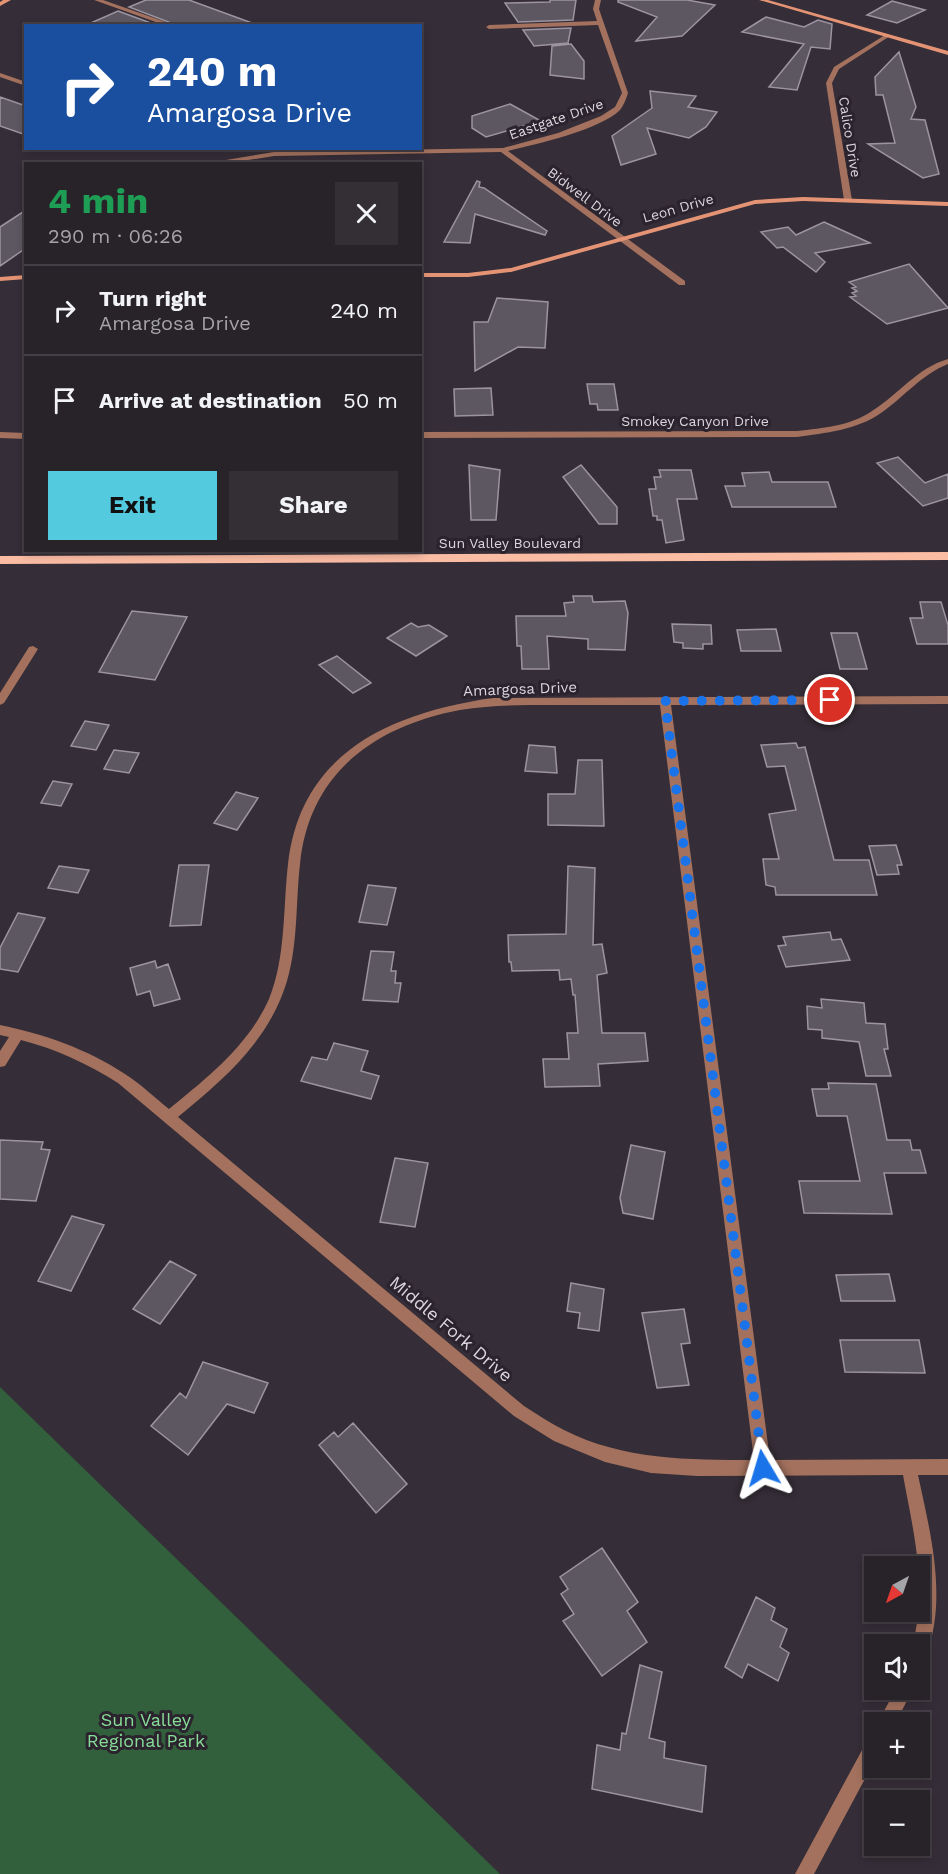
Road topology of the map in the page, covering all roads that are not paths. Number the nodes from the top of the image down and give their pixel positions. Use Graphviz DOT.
graph roads {
  1 [pos="8,0"];
  2 [pos="97,0"];
  3 [pos="598,0"];
  4 [pos="762,0"];
  5 [pos="0,4"];
  6 [pos="601,23"];
  7 [pos="168,24"];
  8 [pos="489,27"];
  9 [pos="887,36"];
  10 [pos="948,53"];
  11 [pos="0,75"];
  12 [pos="24,83"];
  13 [pos="503,150"];
  14 [pos="333,151"];
  15 [pos="216,162"];
  16 [pos="848,200"];
  17 [pos="948,204"];
  18 [pos="621,238"];
  19 [pos="422,276"];
  20 [pos="24,277"];
  21 [pos="0,279"];
  22 [pos="682,283"];
  23 [pos="948,361"];
  24 [pos="0,435"];
  25 [pos="24,435"];
  26 [pos="422,435"];
  27 [pos="948,556"];
  28 [pos="0,560"];
  29 [pos="33,649"];
  30 [pos="948,700"];
  31 [pos="0,701"];
  32 [pos="665,701"];
  33 [pos="0,1030"];
  34 [pos="18,1033"];
  35 [pos="0,1062"];
  36 [pos="169,1117"];
  37 [pos="909,1467"];
  38 [pos="948,1467"];
  39 [pos="763,1468"];
  40 [pos="923,1634"];
  41 [pos="864,1763"];
  42 [pos="804,1874"];
  1 -- 5 [label="street"];
  2 -- 7 [label="street"];
  3 -- 6 [label="street, Eastgate Drive"];
  4 -- 9 [label="street"];
  6 -- 8 [label="street"];
  6 -- 13 [label="street, Eastgate Drive"];
  9 -- 10 [label="street"];
  9 -- 16 [label="street, Calico Drive"];
  11 -- 12 [label="street"];
  13 -- 14 [label="street, Eastgate Drive"];
  13 -- 18 [label="street, Bidwell Drive"];
  14 -- 15 [label="street, Eastgate Drive"];
  16 -- 17 [label="street, Leon Drive"];
  16 -- 18 [label="street, Leon Drive"];
  18 -- 19 [label="street, Leon Drive"];
  18 -- 22 [label="street, Bidwell Drive"];
  20 -- 21 [label="street"];
  23 -- 26 [label="street, Smokey Canyon Drive"];
  24 -- 25 [label="street"];
  27 -- 28 [label="main road, Sun Valley Boulevard"];
  29 -- 31 [label="street"];
  30 -- 32 [label="street, Amargosa Drive"];
  32 -- 36 [label="street, Amargosa Drive"];
  32 -- 39 [label="street"];
  33 -- 34 [label="street, Middle Fork Drive"];
  34 -- 35 [label="street"];
  34 -- 36 [label="street, Middle Fork Drive"];
  36 -- 39 [label="street, Middle Fork Drive"];
  37 -- 38 [label="street, Middle Fork Drive"];
  37 -- 39 [label="street, Middle Fork Drive"];
  37 -- 40 [label="street"];
  41 -- 42 [label="street"];
}
